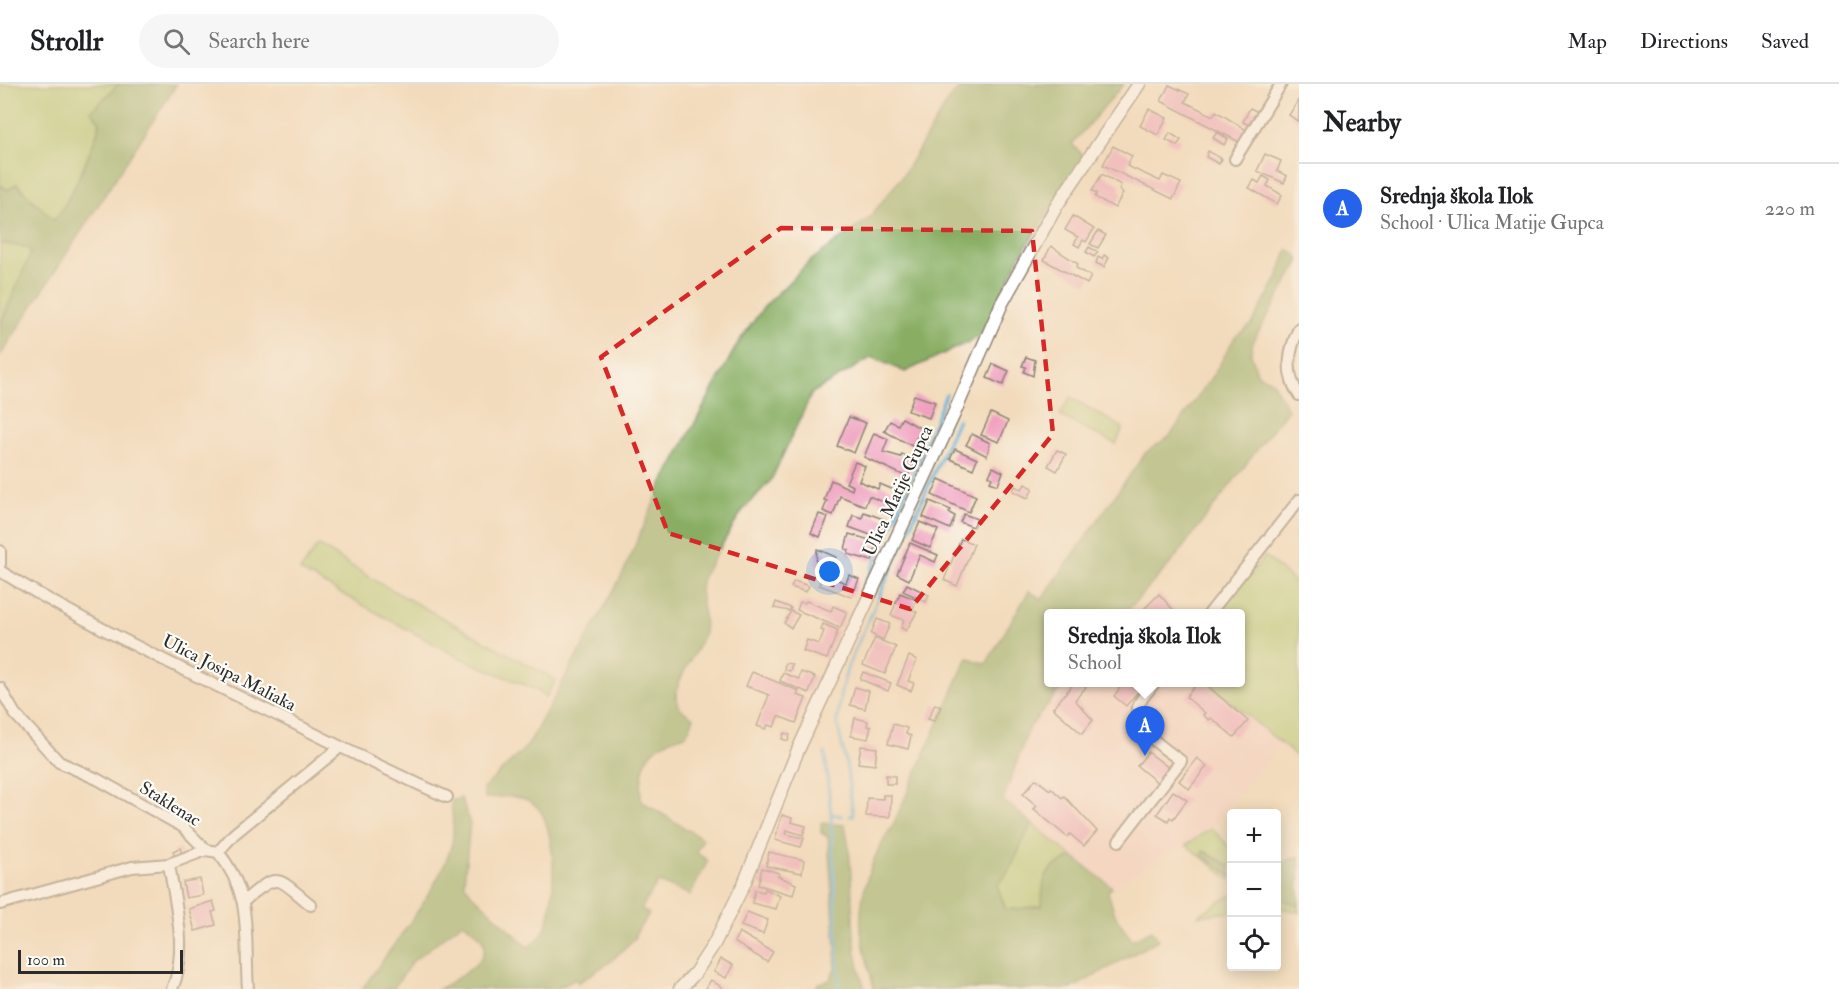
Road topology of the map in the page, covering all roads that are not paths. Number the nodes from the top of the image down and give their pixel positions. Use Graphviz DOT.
graph roads {
  1 [pos="1139,84"];
  2 [pos="1281,84"];
  3 [pos="1235,159"];
  4 [pos="1299,328"];
  5 [pos="1299,395"];
  6 [pos="1299,500"];
  7 [pos="0,551"];
  8 [pos="0,564"];
  9 [pos="0,571"];
  10 [pos="1213,609"];
  11 [pos="1151,687"];
  12 [pos="0,688"];
  13 [pos="339,748"];
  14 [pos="447,797"];
  15 [pos="1119,841"];
  16 [pos="212,851"];
  17 [pos="169,864"];
  18 [pos="244,900"];
  19 [pos="0,903"];
  20 [pos="311,905"];
  21 [pos="172,989"];
  22 [pos="248,989"];
  23 [pos="680,989"];
  1 -- 23 [label="street, Ulica Matije Gupca"];
  2 -- 3 [label="street"];
  4 -- 5 [label="street"];
  6 -- 10 [label="street"];
  7 -- 8 [label="street"];
  9 -- 13 [label="street, Ulica Josipa Maliaka"];
  11 -- 15 [label="street"];
  12 -- 16 [label="street, Staklenac"];
  13 -- 14 [label="street, Ulica Josipa Maliaka"];
  13 -- 16 [label="street"];
  16 -- 17 [label="street"];
  16 -- 18 [label="street, Staklenac"];
  17 -- 19 [label="street"];
  17 -- 21 [label="street"];
  18 -- 20 [label="street"];
  18 -- 22 [label="street, Staklenac"];
}
